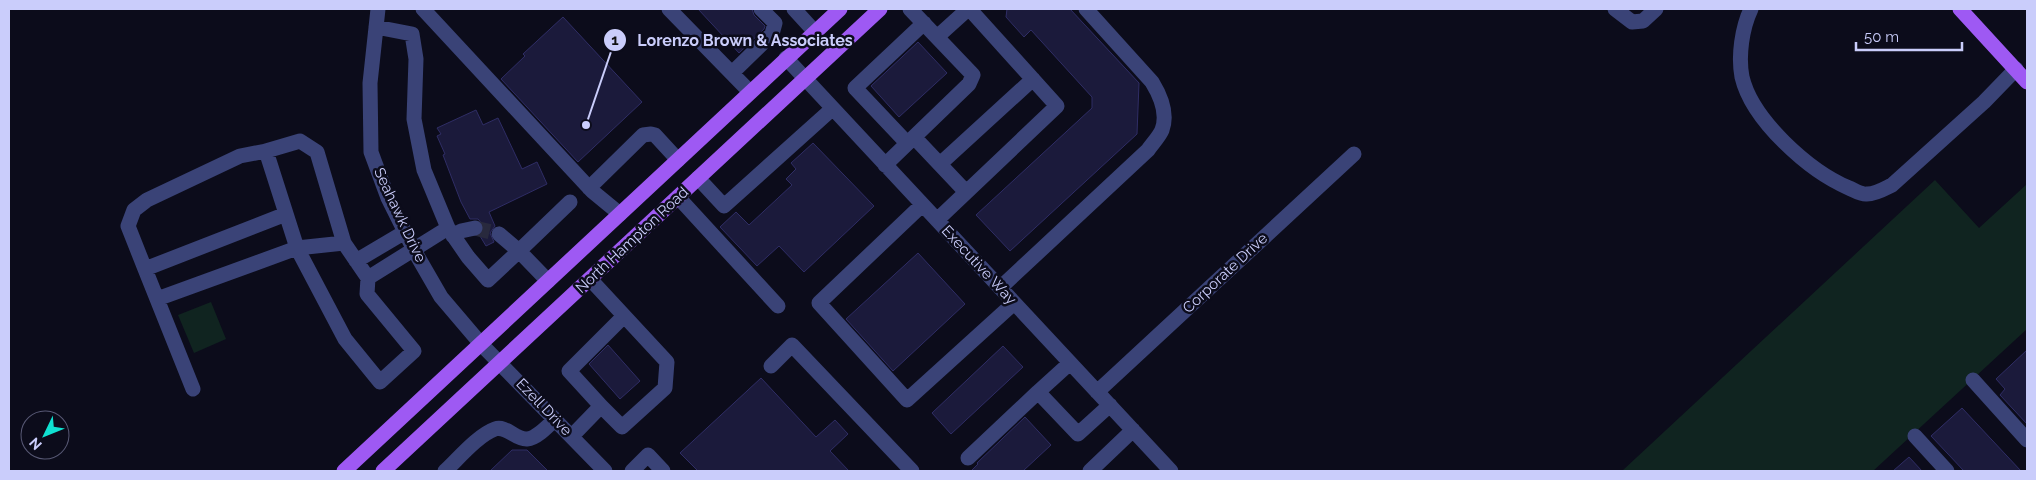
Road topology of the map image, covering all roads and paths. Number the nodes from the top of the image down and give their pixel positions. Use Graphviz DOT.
graph roads {
  1 [pos="378,9"];
  2 [pos="423,9"];
  3 [pos="669,9"];
  4 [pos="761,9"];
  5 [pos="794,9"];
  6 [pos="840,9"];
  7 [pos="880,9"];
  8 [pos="910,9"];
  9 [pos="968,9"];
  10 [pos="972,9"];
  11 [pos="1086,9"];
  12 [pos="1615,9"];
  13 [pos="1656,9"];
  14 [pos="1751,9"];
  15 [pos="1960,9"];
  16 [pos="924,24"];
  17 [pos="376,27"];
  18 [pos="815,32"];
  19 [pos="937,37"];
  20 [pos="786,58"];
  21 [pos="732,73"];
  22 [pos="2023,75"];
  23 [pos="1033,79"];
  24 [pos="804,80"];
  25 [pos="750,92"];
  26 [pos="832,109"];
  27 [pos="911,140"];
  28 [pos="266,151"];
  29 [pos="1354,154"];
  30 [pos="678,160"];
  31 [pos="940,164"];
  32 [pos="885,165"];
  33 [pos="698,178"];
  34 [pos="589,188"];
  35 [pos="966,192"];
  36 [pos="678,197"];
  37 [pos="570,202"];
  38 [pos="922,205"];
  39 [pos="286,214"];
  40 [pos="620,214"];
  41 [pos="937,220"];
  42 [pos="475,228"];
  43 [pos="405,232"];
  44 [pos="451,232"];
  45 [pos="499,234"];
  46 [pos="344,244"];
  47 [pos="297,248"];
  48 [pos="414,249"];
  49 [pos="519,251"];
  50 [pos="356,261"];
  51 [pos="145,268"];
  52 [pos="368,278"];
  53 [pos="590,279"];
  54 [pos="548,281"];
  55 [pos="1000,288"];
  56 [pos="157,299"];
  57 [pos="1014,303"];
  58 [pos="778,306"];
  59 [pos="624,316"];
  60 [pos="481,344"];
  61 [pos="500,362"];
  62 [pos="1070,363"];
  63 [pos="771,366"];
  64 [pos="1973,380"];
  65 [pos="193,389"];
  66 [pos="1038,392"];
  67 [pos="1097,392"];
  68 [pos="1110,405"];
  69 [pos="601,406"];
  70 [pos="555,419"];
  71 [pos="1133,430"];
  72 [pos="572,436"];
  73 [pos="1915,436"];
  74 [pos="2027,440"];
  75 [pos="968,458"];
  76 [pos="344,471"];
  77 [pos="383,471"];
  78 [pos="444,471"];
  79 [pos="605,471"];
  80 [pos="632,471"];
  81 [pos="663,471"];
  82 [pos="912,471"];
  83 [pos="1090,471"];
  84 [pos="1171,471"];
  85 [pos="1947,471"];
  1 -- 17 [label="street, Seahawk Drive"];
  2 -- 34 [label="street"];
  3 -- 21 [label="street"];
  4 -- 21 [label="street"];
  5 -- 18 [label="street"];
  6 -- 18 [label="main road, North Hampton Road"];
  7 -- 24 [label="main road, North Hampton Road"];
  8 -- 16 [label="street"];
  9 -- 19 [label="street"];
  10 -- 23 [label="street"];
  11 -- 55 [label="street"];
  12 -- 13 [label="street"];
  14 -- 22 [label="street"];
  15 -- 22 [label="main road"];
  16 -- 19 [label="street"];
  16 -- 27 [label="street"];
  17 -- 43 [label="street, Seahawk Drive"];
  17 -- 44 [label="street"];
  18 -- 20 [label="main road, North Hampton Road"];
  19 -- 27 [label="street"];
  20 -- 24 [label="street, Executive Way"];
  20 -- 25 [label="main road, North Hampton Road"];
  21 -- 25 [label="street"];
  23 -- 31 [label="street"];
  23 -- 35 [label="street"];
  24 -- 26 [label="street, Executive Way"];
  24 -- 33 [label="main road, North Hampton Road"];
  25 -- 30 [label="main road, North Hampton Road"];
  26 -- 32 [label="street, Executive Way"];
  26 -- 33 [label="street"];
  27 -- 31 [label="street"];
  27 -- 32 [label="street"];
  28 -- 39 [label="street"];
  28 -- 46 [label="street"];
  28 -- 51 [label="street"];
  29 -- 67 [label="street, Corporate Drive"];
  30 -- 34 [label="street"];
  30 -- 40 [label="main road, North Hampton Road"];
  31 -- 35 [label="street"];
  32 -- 38 [label="street, Executive Way"];
  33 -- 36 [label="main road, North Hampton Road"];
  34 -- 40 [label="street"];
  35 -- 41 [label="street"];
  36 -- 53 [label="main road, North Hampton Road"];
  36 -- 58 [label="street"];
  37 -- 49 [label="street"];
  38 -- 41 [label="street, Executive Way"];
  38 -- 57 [label="street"];
  39 -- 47 [label="street"];
  39 -- 51 [label="street"];
  40 -- 54 [label="main road, North Hampton Road"];
  41 -- 55 [label="street, Executive Way"];
  42 -- 44 [label="street"];
  43 -- 48 [label="street, Seahawk Drive"];
  43 -- 50 [label="street"];
  44 -- 48 [label="street"];
  44 -- 49 [label="street"];
  45 -- 49 [label="street"];
  46 -- 47 [label="street"];
  46 -- 50 [label="street"];
  47 -- 52 [label="street"];
  47 -- 56 [label="street"];
  48 -- 52 [label="street"];
  48 -- 60 [label="street, Seahawk Drive"];
  49 -- 54 [label="street"];
  50 -- 52 [label="street"];
  51 -- 56 [label="street"];
  53 -- 59 [label="street"];
  53 -- 61 [label="main road, North Hampton Road"];
  54 -- 60 [label="main road, North Hampton Road"];
  55 -- 57 [label="street, Executive Way"];
  56 -- 65 [label="street"];
  57 -- 62 [label="street, Executive Way"];
  59 -- 69 [label="street"];
  59 -- 69 [label="street"];
  60 -- 61 [label="street, Ezell Drive"];
  60 -- 76 [label="main road, North Hampton Road"];
  61 -- 70 [label="street, Ezell Drive"];
  61 -- 77 [label="main road, North Hampton Road"];
  62 -- 66 [label="street"];
  62 -- 67 [label="street, Executive Way"];
  63 -- 82 [label="street"];
  64 -- 74 [label="street"];
  66 -- 68 [label="street"];
  66 -- 75 [label="street"];
  67 -- 68 [label="street, Executive Way"];
  68 -- 71 [label="street, Executive Way"];
  69 -- 72 [label="street"];
  70 -- 72 [label="street, Ezell Drive"];
  70 -- 78 [label="street"];
  71 -- 83 [label="street"];
  71 -- 84 [label="street, Executive Way"];
  72 -- 79 [label="street, Ezell Drive"];
  73 -- 85 [label="street"];
  80 -- 81 [label="street"];
}
